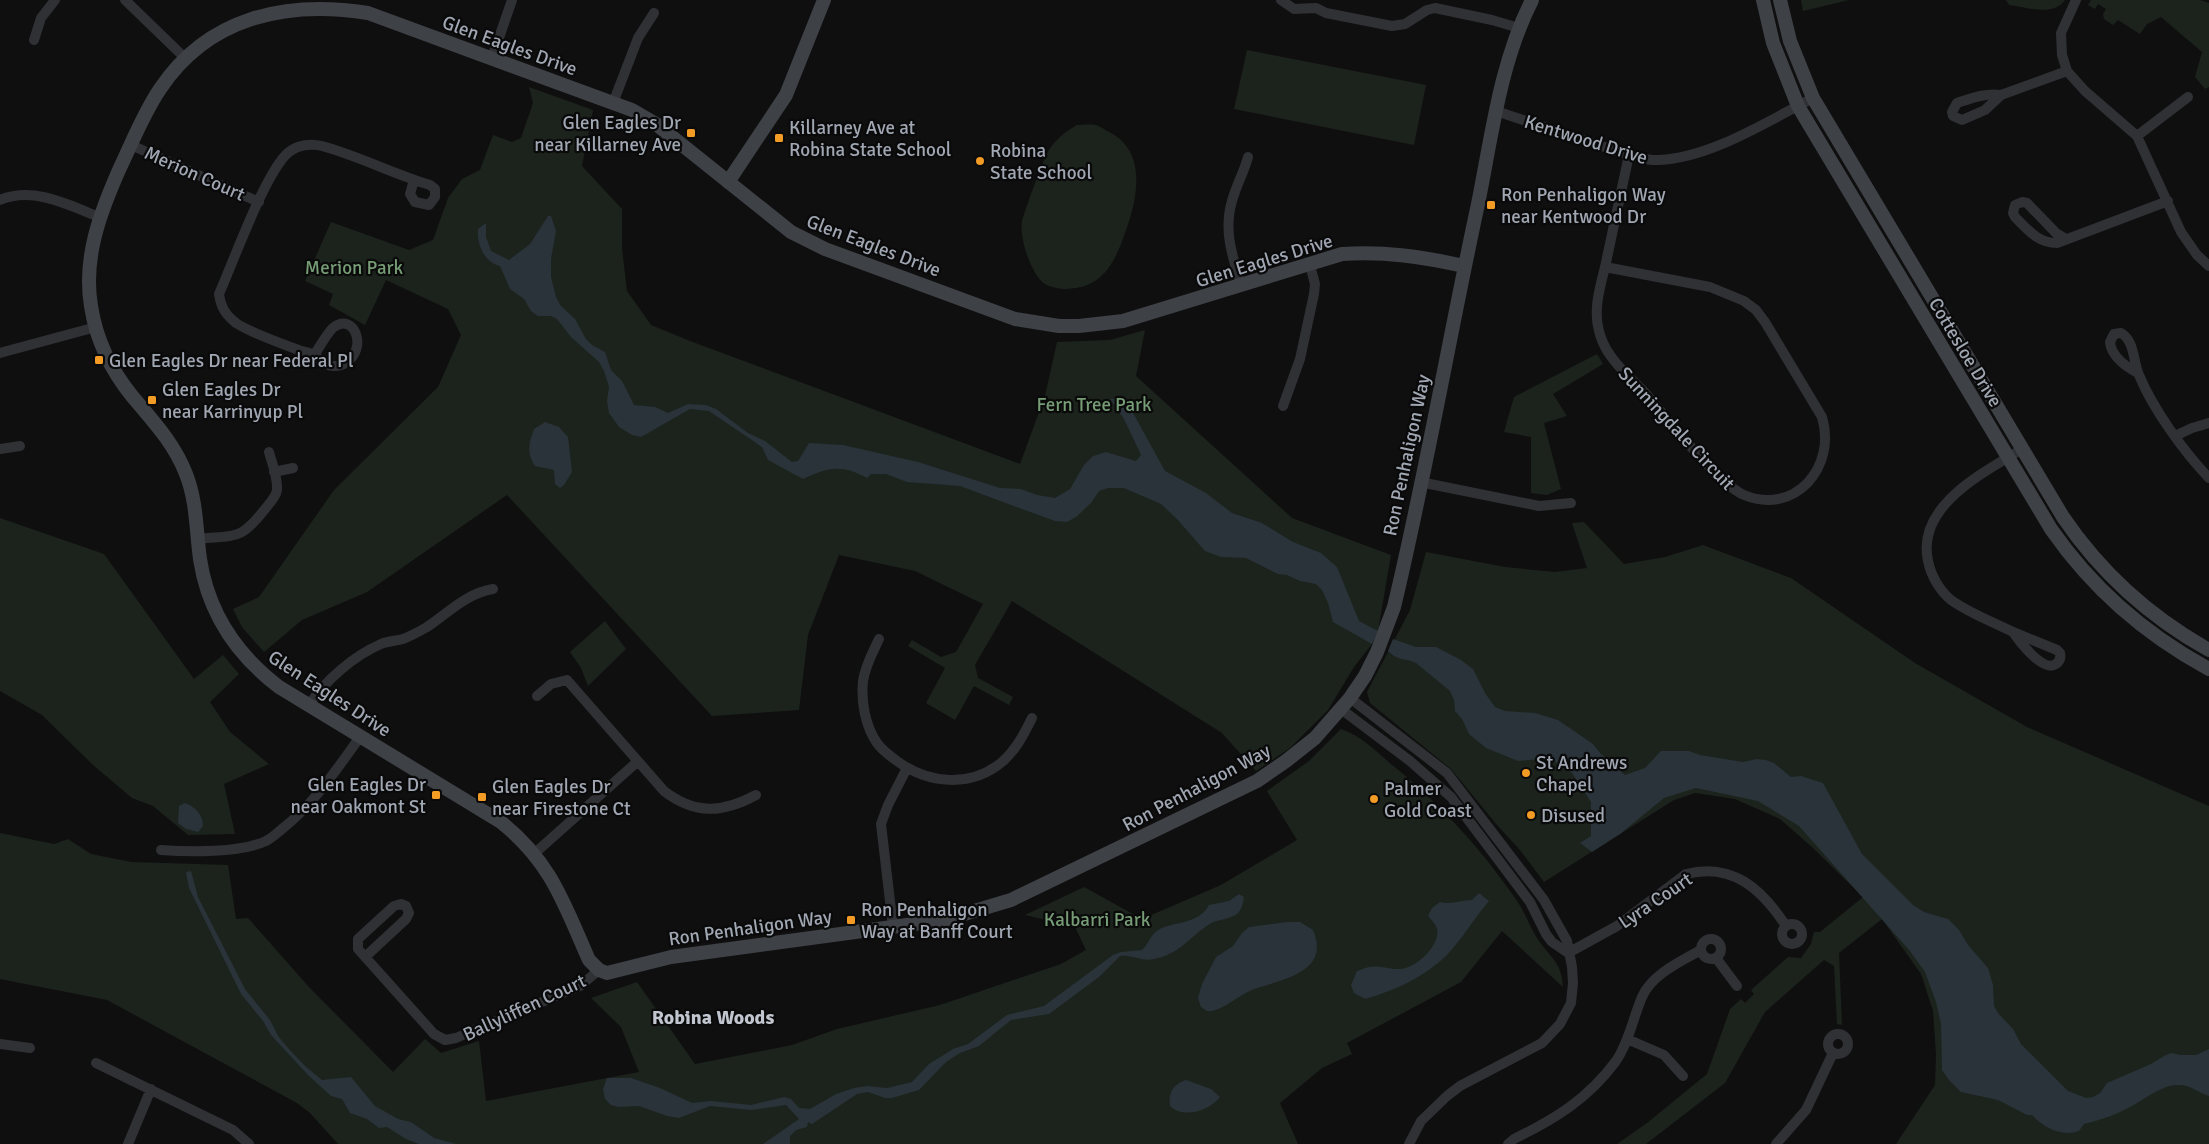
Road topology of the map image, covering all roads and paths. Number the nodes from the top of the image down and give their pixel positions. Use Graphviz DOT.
graph roads {
  1 [pos="55,0"];
  2 [pos="125,0"];
  3 [pos="512,0"];
  4 [pos="824,0"];
  5 [pos="1281,0"];
  6 [pos="1532,0"];
  7 [pos="1763,0"];
  8 [pos="1780,0"];
  9 [pos="2076,0"];
  10 [pos="298,3"];
  11 [pos="1315,4"];
  12 [pos="1441,4"];
  13 [pos="654,14"];
  14 [pos="1519,28"];
  15 [pos="34,40"];
  16 [pos="185,58"];
  17 [pos="492,58"];
  18 [pos="2067,71"];
  19 [pos="2002,95"];
  20 [pos="2188,97"];
  21 [pos="1813,98"];
  22 [pos="613,103"];
  23 [pos="1798,106"];
  24 [pos="1496,111"];
  25 [pos="2137,136"];
  26 [pos="131,145"];
  27 [pos="1629,155"];
  28 [pos="1248,156"];
  29 [pos="414,180"];
  30 [pos="728,182"];
  31 [pos="0,197"];
  32 [pos="2168,201"];
  33 [pos="259,202"];
  34 [pos="99,217"];
  35 [pos="2066,239"];
  36 [pos="1310,265"];
  37 [pos="1464,266"];
  38 [pos="2209,266"];
  39 [pos="1604,267"];
  40 [pos="1241,286"];
  41 [pos="96,327"];
  42 [pos="0,353"];
  43 [pos="314,355"];
  44 [pos="2138,373"];
  45 [pos="1283,406"];
  46 [pos="2209,423"];
  47 [pos="2175,436"];
  48 [pos="20,446"];
  49 [pos="0,449"];
  50 [pos="2022,449"];
  51 [pos="269,452"];
  52 [pos="2007,458"];
  53 [pos="293,468"];
  54 [pos="274,472"];
  55 [pos="2209,478"];
  56 [pos="1420,482"];
  57 [pos="1571,503"];
  58 [pos="198,539"];
  59 [pos="493,589"];
  60 [pos="2012,632"];
  61 [pos="879,639"];
  62 [pos="2209,650"];
  63 [pos="2209,669"];
  64 [pos="537,696"];
  65 [pos="1350,698"];
  66 [pos="309,705"];
  67 [pos="1341,710"];
  68 [pos="1032,718"];
  69 [pos="360,736"];
  70 [pos="637,762"];
  71 [pos="907,768"];
  72 [pos="756,795"];
  73 [pos="161,850"];
  74 [pos="534,853"];
  75 [pos="1786,926"];
  76 [pos="893,927"];
  77 [pos="1701,950"];
  78 [pos="1568,953"];
  79 [pos="365,957"];
  80 [pos="1716,958"];
  81 [pos="599,970"];
  82 [pos="1737,986"];
  83 [pos="1627,1039"];
  84 [pos="0,1044"];
  85 [pos="30,1048"];
  86 [pos="1833,1053"];
  87 [pos="96,1063"];
  88 [pos="1683,1076"];
  89 [pos="151,1089"];
  90 [pos="128,1144"];
  91 [pos="249,1144"];
  92 [pos="1409,1144"];
  93 [pos="1508,1144"];
  94 [pos="1776,1144"];
  1 -- 15 [label="street"];
  2 -- 16 [label="street"];
  3 -- 17 [label="street"];
  4 -- 30 [label="street"];
  5 -- 11 [label="street"];
  6 -- 14 [label="street, Ron Penhaligon Way"];
  7 -- 23 [label="street, Cottesloe Drive"];
  8 -- 21 [label="street, Cottesloe Drive"];
  9 -- 18 [label="street"];
  10 -- 16 [label="street, Glen Eagles Drive"];
  10 -- 17 [label="street, Glen Eagles Drive"];
  11 -- 12 [label="street"];
  12 -- 14 [label="street"];
  13 -- 22 [label="street"];
  14 -- 24 [label="street, Ron Penhaligon Way"];
  16 -- 26 [label="street, Glen Eagles Drive"];
  17 -- 22 [label="street, Glen Eagles Drive"];
  18 -- 19 [label="street"];
  18 -- 25 [label="street"];
  20 -- 25 [label="street"];
  21 -- 23 [label="street, Kentwood Drive"];
  21 -- 50 [label="street, Cottesloe Drive"];
  22 -- 30 [label="street, Glen Eagles Drive"];
  23 -- 27 [label="street, Kentwood Drive"];
  23 -- 52 [label="street, Cottesloe Drive"];
  24 -- 27 [label="street, Kentwood Drive"];
  24 -- 37 [label="street, Ron Penhaligon Way"];
  25 -- 32 [label="street"];
  26 -- 33 [label="street, Merion Court"];
  26 -- 34 [label="street, Glen Eagles Drive"];
  27 -- 39 [label="street, Sunningdale Circuit"];
  28 -- 40 [label="street"];
  29 -- 33 [label="street, Merion Court"];
  30 -- 40 [label="street, Glen Eagles Drive"];
  31 -- 34 [label="street"];
  32 -- 35 [label="street"];
  32 -- 38 [label="street"];
  33 -- 43 [label="street, Merion Court"];
  34 -- 41 [label="street, Glen Eagles Drive"];
  35 -- 35 [label="street"];
  36 -- 37 [label="street, Glen Eagles Drive"];
  36 -- 40 [label="street, Glen Eagles Drive"];
  36 -- 45 [label="street"];
  37 -- 56 [label="street, Ron Penhaligon Way"];
  39 -- 39 [label="street, Sunningdale Circuit"];
  41 -- 42 [label="street"];
  41 -- 58 [label="street, Glen Eagles Drive"];
  43 -- 43 [label="street, Merion Court"];
  44 -- 47 [label="street"];
  46 -- 47 [label="street"];
  47 -- 55 [label="street"];
  48 -- 49 [label="street"];
  50 -- 52 [label="street"];
  50 -- 62 [label="street, Cottesloe Drive"];
  51 -- 54 [label="street"];
  52 -- 60 [label="street"];
  52 -- 63 [label="street, Cottesloe Drive"];
  53 -- 54 [label="street"];
  54 -- 58 [label="street"];
  56 -- 57 [label="street"];
  56 -- 65 [label="street, Ron Penhaligon Way"];
  58 -- 66 [label="street, Glen Eagles Drive"];
  59 -- 66 [label="street"];
  61 -- 71 [label="street"];
  64 -- 70 [label="street"];
  65 -- 67 [label="street, Ron Penhaligon Way"];
  65 -- 78 [label="street"];
  66 -- 69 [label="street, Glen Eagles Drive"];
  67 -- 76 [label="street, Ron Penhaligon Way"];
  67 -- 78 [label="street"];
  68 -- 71 [label="street"];
  69 -- 73 [label="street"];
  69 -- 74 [label="street, Glen Eagles Drive"];
  70 -- 72 [label="street"];
  70 -- 74 [label="street"];
  71 -- 76 [label="street"];
  74 -- 81 [label="street, Glen Eagles Drive"];
  75 -- 78 [label="street, Lyra Court"];
  76 -- 81 [label="street, Ron Penhaligon Way"];
  77 -- 80 [label="street"];
  77 -- 80 [label="street"];
  77 -- 83 [label="street"];
  78 -- 92 [label="street"];
  79 -- 79 [label="street, Ballyliffen Court"];
  79 -- 81 [label="street, Ballyliffen Court"];
  80 -- 82 [label="street"];
  83 -- 88 [label="street"];
  83 -- 93 [label="street"];
  84 -- 85 [label="street"];
  86 -- 94 [label="street"];
  87 -- 89 [label="street"];
  89 -- 90 [label="street"];
  89 -- 91 [label="street"];
}
